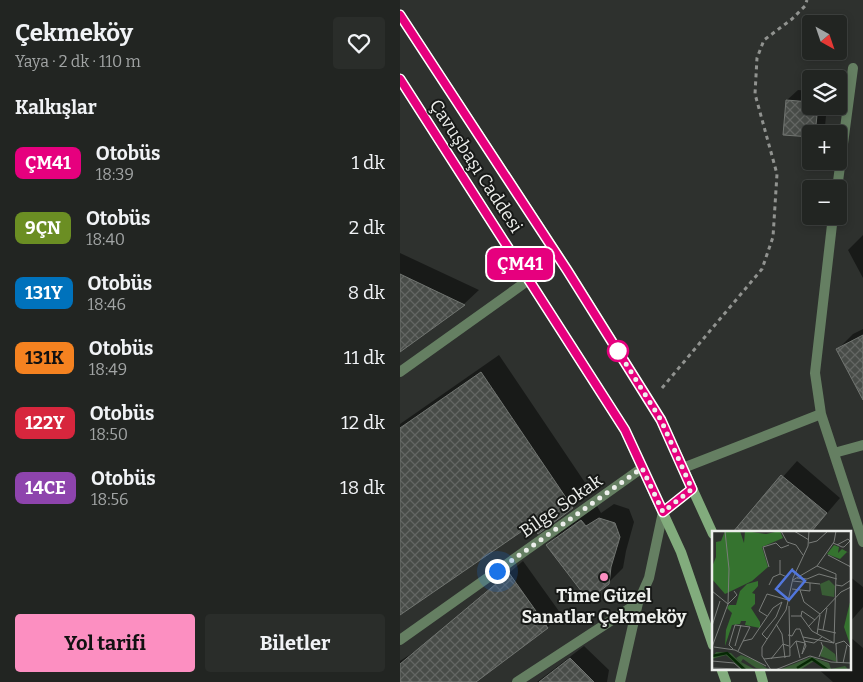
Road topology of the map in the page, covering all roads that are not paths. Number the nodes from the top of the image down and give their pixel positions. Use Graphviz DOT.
graph roads {
  1 [pos="400,15"];
  2 [pos="853,68"];
  3 [pos="400,79"];
  4 [pos="837,180"];
  5 [pos="832,225"];
  6 [pos="530,279"];
  7 [pos="400,372"];
  8 [pos="821,414"];
  9 [pos="863,446"];
  10 [pos="834,453"];
  11 [pos="642,468"];
  12 [pos="683,468"];
  13 [pos="692,489"];
  14 [pos="663,512"];
  15 [pos="712,532"];
  16 [pos="863,542"];
  17 [pos="638,603"];
  18 [pos="400,640"];
  19 [pos="712,642"];
  20 [pos="722,670"];
  21 [pos="759,670"];
  22 [pos="517,682"];
  23 [pos="620,682"];
  24 [pos="726,682"];
  25 [pos="763,682"];
  1 -- 12 [label="main road, Çavuşbaşı Caddesi"];
  2 -- 4 [label="street"];
  3 -- 6 [label="main road, Çavuşbaşı Caddesi"];
  5 -- 8 [label="street"];
  6 -- 7 [label="street"];
  6 -- 11 [label="main road, Çavuşbaşı Caddesi"];
  8 -- 10 [label="street"];
  8 -- 12 [label="street"];
  9 -- 10 [label="street"];
  10 -- 16 [label="street"];
  11 -- 14 [label="main road, Çavuşbaşı Caddesi"];
  11 -- 18 [label="street, Bilge Sokak"];
  12 -- 13 [label="main road, Çavuşbaşı Caddesi"];
  13 -- 14 [label="street"];
  13 -- 15 [label="main road, Çavuşbaşı Caddesi"];
  14 -- 17 [label="street"];
  14 -- 19 [label="main road, Çavuşbaşı Caddesi"];
  17 -- 22 [label="street"];
  17 -- 23 [label="street"];
  20 -- 24 [label="main road"];
  21 -- 25 [label="main road"];
}
